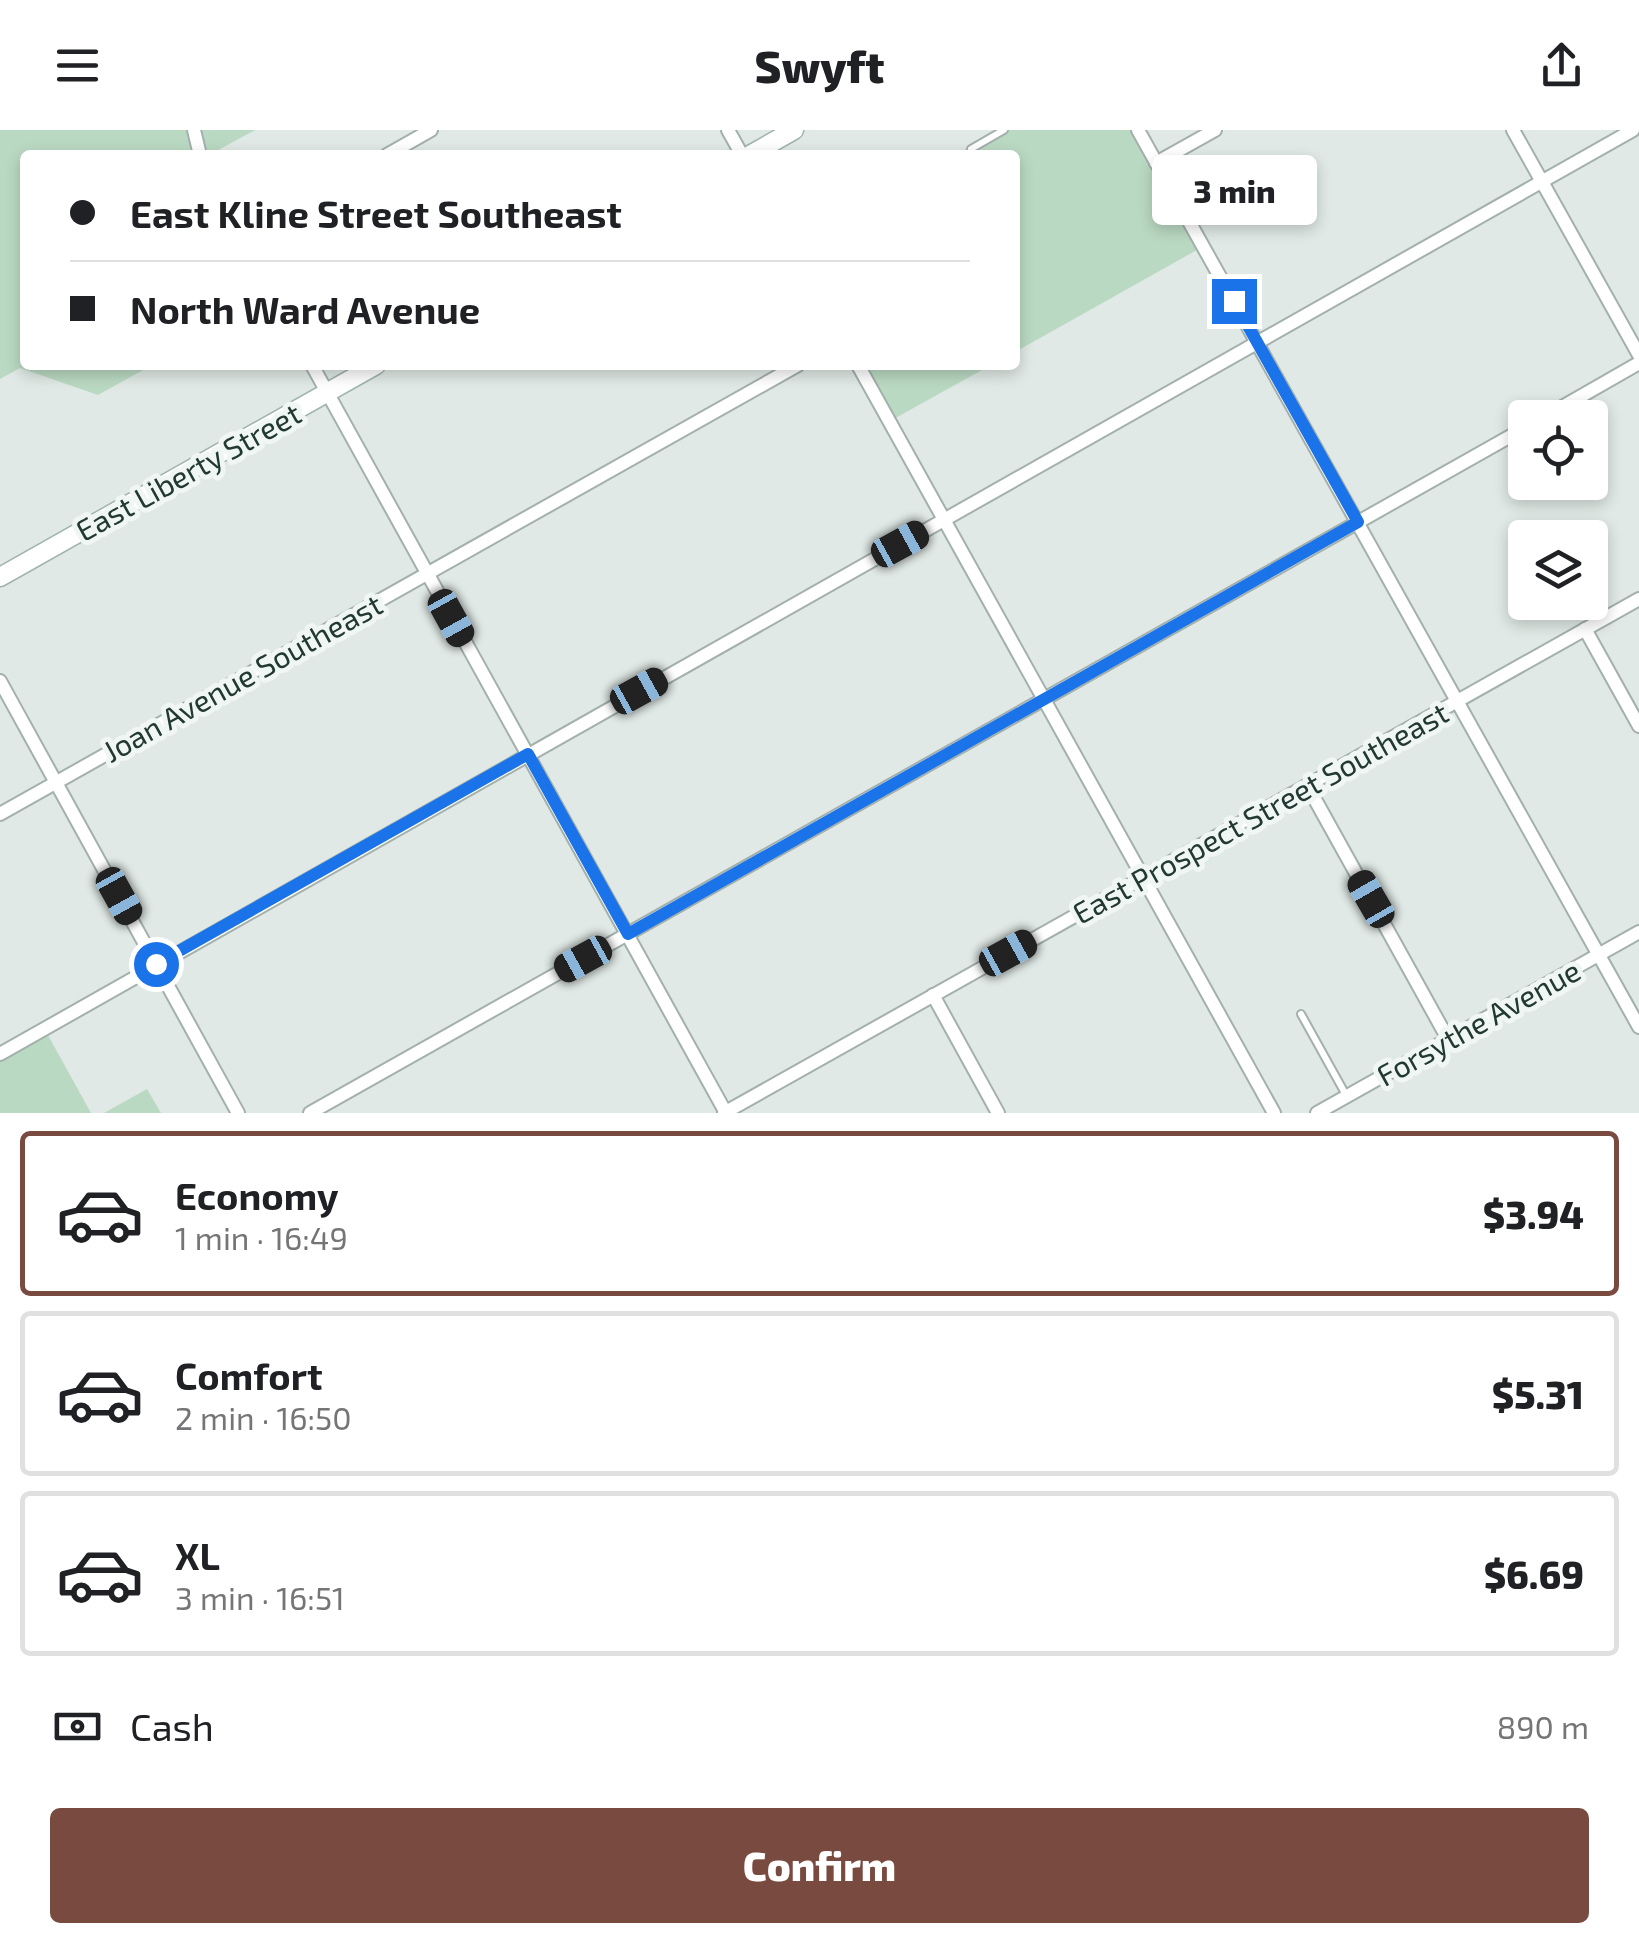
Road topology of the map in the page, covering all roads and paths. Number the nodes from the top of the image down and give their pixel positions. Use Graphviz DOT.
graph roads {
  1 [pos="431,130"];
  2 [pos="794,130"];
  3 [pos="1004,130"];
  4 [pos="1138,130"];
  5 [pos="1214,130"];
  6 [pos="1513,130"];
  7 [pos="1633,130"];
  8 [pos="971,148"];
  9 [pos="395,150"];
  10 [pos="759,150"];
  11 [pos="1156,163"];
  12 [pos="1542,181"];
  13 [pos="1258,342"];
  14 [pos="1639,355"];
  15 [pos="1639,364"];
  16 [pos="315,370"];
  17 [pos="367,370"];
  18 [pos="789,370"];
  19 [pos="861,370"];
  20 [pos="327,392"];
  21 [pos="1575,400"];
  22 [pos="1508,438"];
  23 [pos="944,519"];
  24 [pos="1358,522"];
  25 [pos="427,573"];
  26 [pos="0,576"];
  27 [pos="1639,599"];
  28 [pos="1585,629"];
  29 [pos="0,681"];
  30 [pos="1044,699"];
  31 [pos="1457,701"];
  32 [pos="1639,726"];
  33 [pos="528,754"];
  34 [pos="56,782"];
  35 [pos="1307,785"];
  36 [pos="0,814"];
  37 [pos="1143,877"];
  38 [pos="1639,932"];
  39 [pos="628,934"];
  40 [pos="1598,954"];
  41 [pos="156,964"];
  42 [pos="933,995"];
  43 [pos="1301,1014"];
  44 [pos="1639,1027"];
  45 [pos="1448,1039"];
  46 [pos="0,1054"];
  47 [pos="1347,1096"];
  48 [pos="238,1113"];
  49 [pos="310,1113"];
  50 [pos="725,1113"];
  51 [pos="998,1113"];
  52 [pos="1274,1113"];
  53 [pos="1316,1113"];
  1 -- 9 [label="street"];
  2 -- 10 [label="street"];
  3 -- 8 [label="lane"];
  4 -- 11 [label="street"];
  5 -- 11 [label="street"];
  6 -- 12 [label="street"];
  7 -- 12 [label="street"];
  11 -- 13 [label="street"];
  12 -- 13 [label="street"];
  12 -- 14 [label="street"];
  13 -- 23 [label="street"];
  13 -- 24 [label="street"];
  15 -- 21 [label="street"];
  16 -- 20 [label="street"];
  17 -- 20 [label="street, East Liberty Street"];
  18 -- 25 [label="street, Joan Avenue Southeast"];
  19 -- 23 [label="street"];
  20 -- 25 [label="street"];
  20 -- 26 [label="street, East Liberty Street"];
  22 -- 24 [label="street"];
  23 -- 30 [label="street"];
  23 -- 33 [label="street"];
  24 -- 30 [label="street"];
  24 -- 31 [label="street"];
  25 -- 33 [label="street"];
  25 -- 34 [label="street, Joan Avenue Southeast"];
  27 -- 28 [label="street, East Prospect Street Southeast"];
  28 -- 31 [label="street, East Prospect Street Southeast"];
  28 -- 32 [label="street"];
  29 -- 34 [label="street"];
  30 -- 37 [label="street"];
  30 -- 39 [label="street"];
  31 -- 35 [label="street, East Prospect Street Southeast"];
  31 -- 40 [label="street"];
  33 -- 39 [label="street"];
  33 -- 41 [label="street"];
  34 -- 36 [label="street, Joan Avenue Southeast"];
  34 -- 41 [label="street"];
  35 -- 37 [label="street, East Prospect Street Southeast"];
  35 -- 45 [label="street"];
  37 -- 42 [label="street, East Prospect Street Southeast"];
  37 -- 52 [label="street"];
  38 -- 40 [label="street, Forsythe Avenue"];
  39 -- 49 [label="street"];
  39 -- 50 [label="street"];
  40 -- 44 [label="street"];
  40 -- 45 [label="street, Forsythe Avenue"];
  41 -- 46 [label="street"];
  41 -- 48 [label="street"];
  42 -- 50 [label="street, East Prospect Street Southeast"];
  42 -- 51 [label="street"];
  43 -- 47 [label="lane"];
  45 -- 47 [label="street, Forsythe Avenue"];
  47 -- 53 [label="street, Forsythe Avenue"];
}
